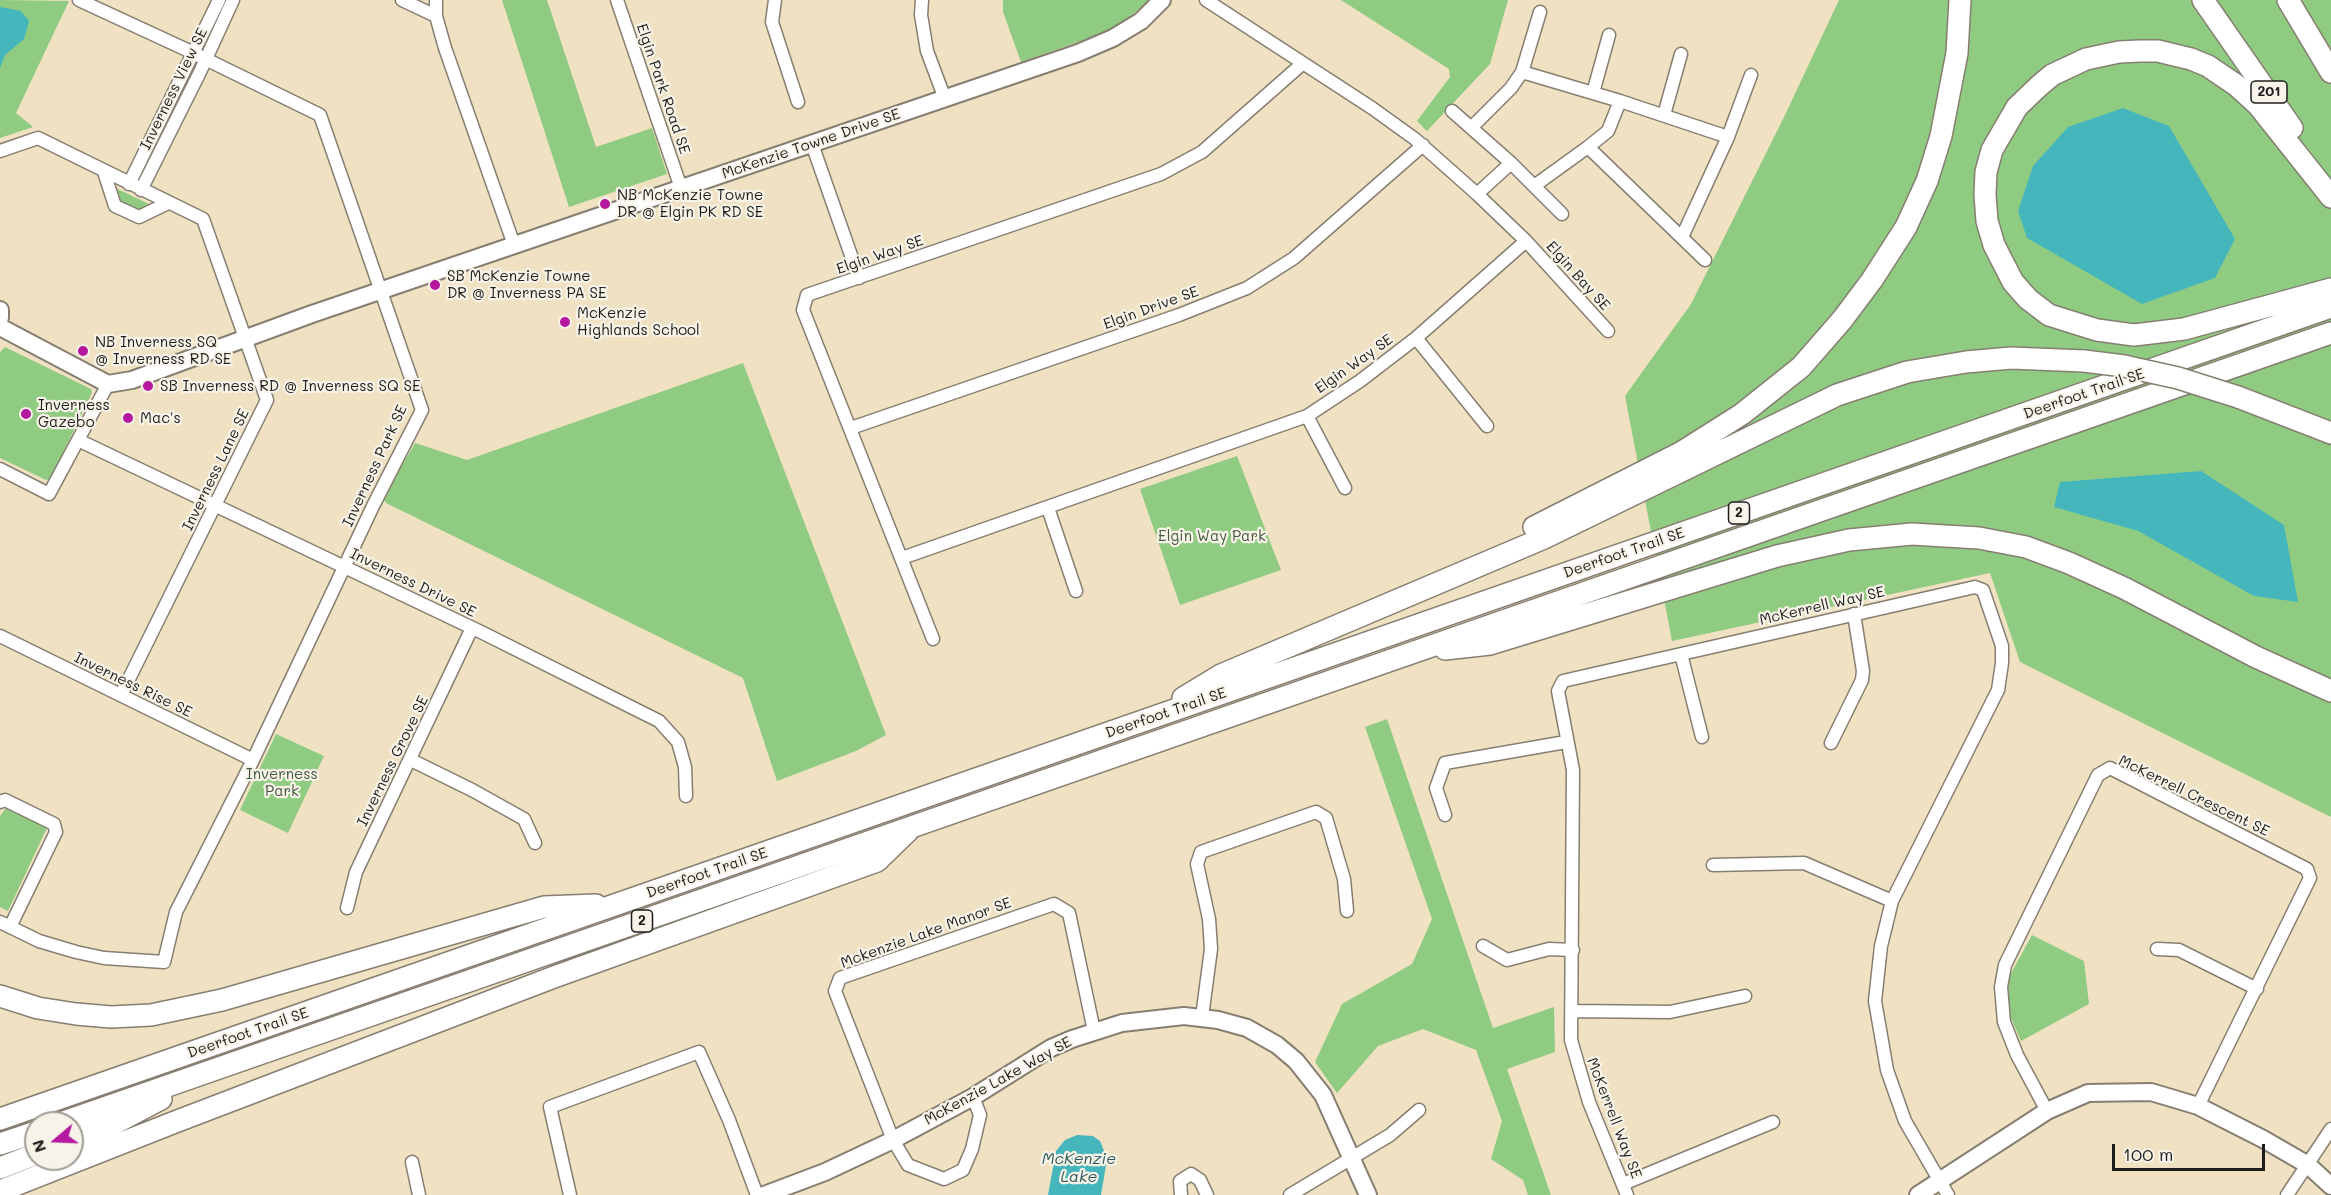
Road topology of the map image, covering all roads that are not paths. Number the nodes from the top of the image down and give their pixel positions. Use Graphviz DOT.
graph roads {
  1 [pos="79,0"];
  2 [pos="219,0"];
  3 [pos="233,0"];
  4 [pos="402,0"];
  5 [pos="436,0"];
  6 [pos="617,0"];
  7 [pos="775,0"];
  8 [pos="922,0"];
  9 [pos="1162,0"];
  10 [pos="1206,0"];
  11 [pos="1960,0"];
  12 [pos="2203,0"];
  13 [pos="2288,0"];
  14 [pos="1540,12"];
  15 [pos="436,16"];
  16 [pos="1609,35"];
  17 [pos="194,53"];
  18 [pos="1681,54"];
  19 [pos="206,60"];
  20 [pos="1302,64"];
  21 [pos="1522,72"];
  22 [pos="2331,72"];
  23 [pos="1750,75"];
  24 [pos="1593,93"];
  25 [pos="945,99"];
  26 [pos="1620,101"];
  27 [pos="798,102"];
  28 [pos="1452,111"];
  29 [pos="1664,115"];
  30 [pos="1471,128"];
  31 [pos="1728,137"];
  32 [pos="812,144"];
  33 [pos="1423,145"];
  34 [pos="1588,147"];
  35 [pos="0,151"];
  36 [pos="1511,163"];
  37 [pos="104,172"];
  38 [pos="129,184"];
  39 [pos="1534,186"];
  40 [pos="2331,187"];
  41 [pos="681,188"];
  42 [pos="141,190"];
  43 [pos="1477,194"];
  44 [pos="2331,197"];
  45 [pos="168,202"];
  46 [pos="1562,214"];
  47 [pos="1682,237"];
  48 [pos="1526,241"];
  49 [pos="514,245"];
  50 [pos="1705,260"];
  51 [pos="859,278"];
  52 [pos="2331,289"];
  53 [pos="381,291"];
  54 [pos="2331,307"];
  55 [pos="0,310"];
  56 [pos="0,318"];
  57 [pos="0,327"];
  58 [pos="1608,331"];
  59 [pos="2328,335"];
  60 [pos="245,338"];
  61 [pos="1416,338"];
  62 [pos="108,384"];
  63 [pos="1306,416"];
  64 [pos="1487,426"];
  65 [pos="851,428"];
  66 [pos="2331,433"];
  67 [pos="78,440"];
  68 [pos="0,470"];
  69 [pos="1345,488"];
  70 [pos="215,505"];
  71 [pos="1048,508"];
  72 [pos="902,558"];
  73 [pos="345,567"];
  74 [pos="1437,585"];
  75 [pos="1077,591"];
  76 [pos="1854,614"];
  77 [pos="472,628"];
  78 [pos="0,636"];
  79 [pos="933,639"];
  80 [pos="1420,650"];
  81 [pos="1681,654"];
  82 [pos="2331,691"];
  83 [pos="121,696"];
  84 [pos="1146,721"];
  85 [pos="1702,737"];
  86 [pos="1566,742"];
  87 [pos="1832,743"];
  88 [pos="253,760"];
  89 [pos="411,760"];
  90 [pos="686,796"];
  91 [pos="0,802"];
  92 [pos="1445,815"];
  93 [pos="913,827"];
  94 [pos="535,843"];
  95 [pos="1713,866"];
  96 [pos="1892,901"];
  97 [pos="618,905"];
  98 [pos="347,908"];
  99 [pos="1347,911"];
  100 [pos="5,924"];
  101 [pos="1483,946"];
  102 [pos="2157,949"];
  103 [pos="1573,950"];
  104 [pos="2257,989"];
  105 [pos="0,996"];
  106 [pos="1745,996"];
  107 [pos="1571,1011"];
  108 [pos="1202,1017"];
  109 [pos="1094,1031"];
  110 [pos="226,1065"];
  111 [pos="973,1097"];
  112 [pos="2198,1106"];
  113 [pos="1419,1110"];
  114 [pos="2047,1111"];
  115 [pos="84,1115"];
  116 [pos="0,1119"];
  117 [pos="1773,1122"];
  118 [pos="2331,1129"];
  119 [pos="24,1136"];
  120 [pos="84,1137"];
  121 [pos="893,1140"];
  122 [pos="0,1144"];
  123 [pos="24,1159"];
  124 [pos="1351,1159"];
  125 [pos="412,1162"];
  126 [pos="2308,1166"];
  127 [pos="0,1168"];
  128 [pos="2331,1186"];
  129 [pos="1625,1189"];
  130 [pos="1944,1189"];
  131 [pos="0,1191"];
  132 [pos="419,1195"];
  133 [pos="570,1195"];
  134 [pos="756,1195"];
  135 [pos="764,1195"];
  136 [pos="1181,1195"];
  137 [pos="1207,1195"];
  138 [pos="1290,1195"];
  139 [pos="1368,1195"];
  140 [pos="1918,1195"];
  141 [pos="2287,1195"];
  1 -- 17 [label="street, Inverness Park SE"];
  2 -- 17 [label="street, Inverness View SE"];
  3 -- 19 [label="street, Inverness View SE"];
  4 -- 15 [label="street"];
  5 -- 15 [label="street"];
  6 -- 41 [label="street, Elgin Park Road SE"];
  7 -- 27 [label="street"];
  8 -- 25 [label="street"];
  9 -- 25 [label="street, McKenzie Towne Drive SE"];
  10 -- 20 [label="street"];
  11 -- 74 [label="highway"];
  12 -- 40 [label="highway, 201"];
  13 -- 22 [label="highway"];
  14 -- 21 [label="street"];
  15 -- 49 [label="street"];
  16 -- 24 [label="street"];
  17 -- 19 [label="street, Inverness Park SE"];
  17 -- 38 [label="street, Inverness View SE"];
  18 -- 29 [label="street"];
  19 -- 42 [label="street, Inverness View SE"];
  19 -- 53 [label="street, Inverness Park SE"];
  20 -- 33 [label="street"];
  20 -- 51 [label="street, Elgin Way SE"];
  21 -- 24 [label="street"];
  21 -- 30 [label="street"];
  23 -- 31 [label="street"];
  24 -- 26 [label="street"];
  25 -- 32 [label="street, McKenzie Towne Drive SE"];
  26 -- 29 [label="street"];
  26 -- 34 [label="street"];
  28 -- 30 [label="street"];
  29 -- 31 [label="street"];
  30 -- 36 [label="street"];
  31 -- 47 [label="street"];
  32 -- 41 [label="street, McKenzie Towne Drive SE"];
  32 -- 51 [label="street"];
  33 -- 43 [label="street"];
  33 -- 65 [label="street, Elgin Drive SE"];
  34 -- 39 [label="street"];
  34 -- 47 [label="street"];
  35 -- 37 [label="street, Inverness Lane SE"];
  36 -- 39 [label="street"];
  36 -- 43 [label="street"];
  37 -- 38 [label="street, Inverness Lane SE"];
  37 -- 45 [label="street"];
  38 -- 42 [label="street, Inverness Lane SE"];
  39 -- 46 [label="street"];
  41 -- 49 [label="street, McKenzie Towne Drive SE"];
  42 -- 45 [label="street, Inverness Lane SE"];
  43 -- 48 [label="street"];
  44 -- 52 [label="highway"];
  45 -- 60 [label="street, Inverness Lane SE"];
  47 -- 50 [label="street"];
  48 -- 58 [label="street, Elgin Bay SE"];
  48 -- 61 [label="street, Elgin Way SE"];
  49 -- 53 [label="street, McKenzie Towne Drive SE"];
  51 -- 65 [label="street, Elgin Way SE"];
  53 -- 60 [label="street, McKenzie Towne Drive SE"];
  53 -- 73 [label="street, Inverness Park SE"];
  54 -- 84 [label="highway, Deerfoot Trail SE / 2"];
  55 -- 56 [label="street"];
  57 -- 62 [label="street"];
  59 -- 80 [label="highway, Deerfoot Trail SE / 2"];
  60 -- 62 [label="street, McKenzie Towne Drive SE"];
  60 -- 70 [label="street, Inverness Lane SE"];
  61 -- 63 [label="street, Elgin Way SE"];
  61 -- 64 [label="street"];
  62 -- 67 [label="street"];
  63 -- 69 [label="street"];
  63 -- 71 [label="street, Elgin Way SE"];
  65 -- 72 [label="street, Elgin Way SE"];
  66 -- 74 [label="highway, bridge"];
  67 -- 68 [label="street"];
  67 -- 70 [label="street, Inverness Drive SE"];
  70 -- 73 [label="street, Inverness Drive SE"];
  70 -- 83 [label="street, Inverness Lane SE"];
  71 -- 72 [label="street, Elgin Way SE"];
  71 -- 75 [label="street"];
  72 -- 79 [label="street, Elgin Way SE"];
  73 -- 77 [label="street, Inverness Drive SE"];
  73 -- 88 [label="street, Inverness Park SE"];
  74 -- 84 [label="highway"];
  76 -- 81 [label="street, McKerrell Way SE"];
  76 -- 87 [label="street"];
  76 -- 96 [label="street, McKerrell Way SE"];
  77 -- 89 [label="street, Inverness Grove SE"];
  77 -- 90 [label="street, Inverness Drive SE"];
  78 -- 83 [label="street, Inverness Rise SE"];
  80 -- 82 [label="highway"];
  80 -- 93 [label="highway, Deerfoot Trail SE / 2"];
  81 -- 85 [label="street"];
  81 -- 86 [label="street, McKerrell Way SE"];
  83 -- 88 [label="street, Inverness Rise SE"];
  84 -- 97 [label="highway, Deerfoot Trail SE / 2"];
  86 -- 92 [label="street"];
  86 -- 103 [label="street, McKerrell Way SE"];
  88 -- 100 [label="street, Inverness Park SE"];
  89 -- 94 [label="street"];
  89 -- 98 [label="street, Inverness Grove SE"];
  91 -- 100 [label="street"];
  93 -- 110 [label="highway, Deerfoot Trail SE / 2"];
  93 -- 131 [label="highway"];
  95 -- 96 [label="street"];
  96 -- 130 [label="street, McKerrell Way SE"];
  97 -- 105 [label="highway"];
  97 -- 116 [label="highway, Deerfoot Trail SE / 2"];
  99 -- 108 [label="street"];
  101 -- 103 [label="street"];
  102 -- 104 [label="street"];
  103 -- 107 [label="street, McKerrell Way SE"];
  104 -- 112 [label="street, McKerrell Crescent SE"];
  104 -- 114 [label="street, McKerrell Crescent SE"];
  106 -- 107 [label="street"];
  107 -- 129 [label="street, McKerrell Way SE"];
  108 -- 109 [label="street, McKenzie Lake Way SE"];
  108 -- 124 [label="street, McKenzie Lake Way SE"];
  109 -- 111 [label="street, McKenzie Lake Way SE"];
  109 -- 121 [label="street, Mckenzie Lake Manor SE"];
  110 -- 115 [label="highway, Deerfoot Trail SE / 2"];
  110 -- 120 [label="highway"];
  111 -- 121 [label="street, McKenzie Lake Way SE"];
  111 -- 121 [label="street"];
  112 -- 114 [label="street"];
  112 -- 126 [label="street"];
  113 -- 124 [label="street"];
  114 -- 130 [label="street"];
  117 -- 129 [label="street"];
  118 -- 126 [label="street"];
  119 -- 122 [label="highway"];
  121 -- 135 [label="street, McKenzie Lake Way SE"];
  123 -- 127 [label="highway"];
  124 -- 138 [label="street"];
  124 -- 139 [label="street, McKenzie Lake Way SE"];
  125 -- 132 [label="street"];
  126 -- 128 [label="street"];
  126 -- 141 [label="street"];
  130 -- 140 [label="street"];
  133 -- 134 [label="street"];
  136 -- 137 [label="street"];
}
